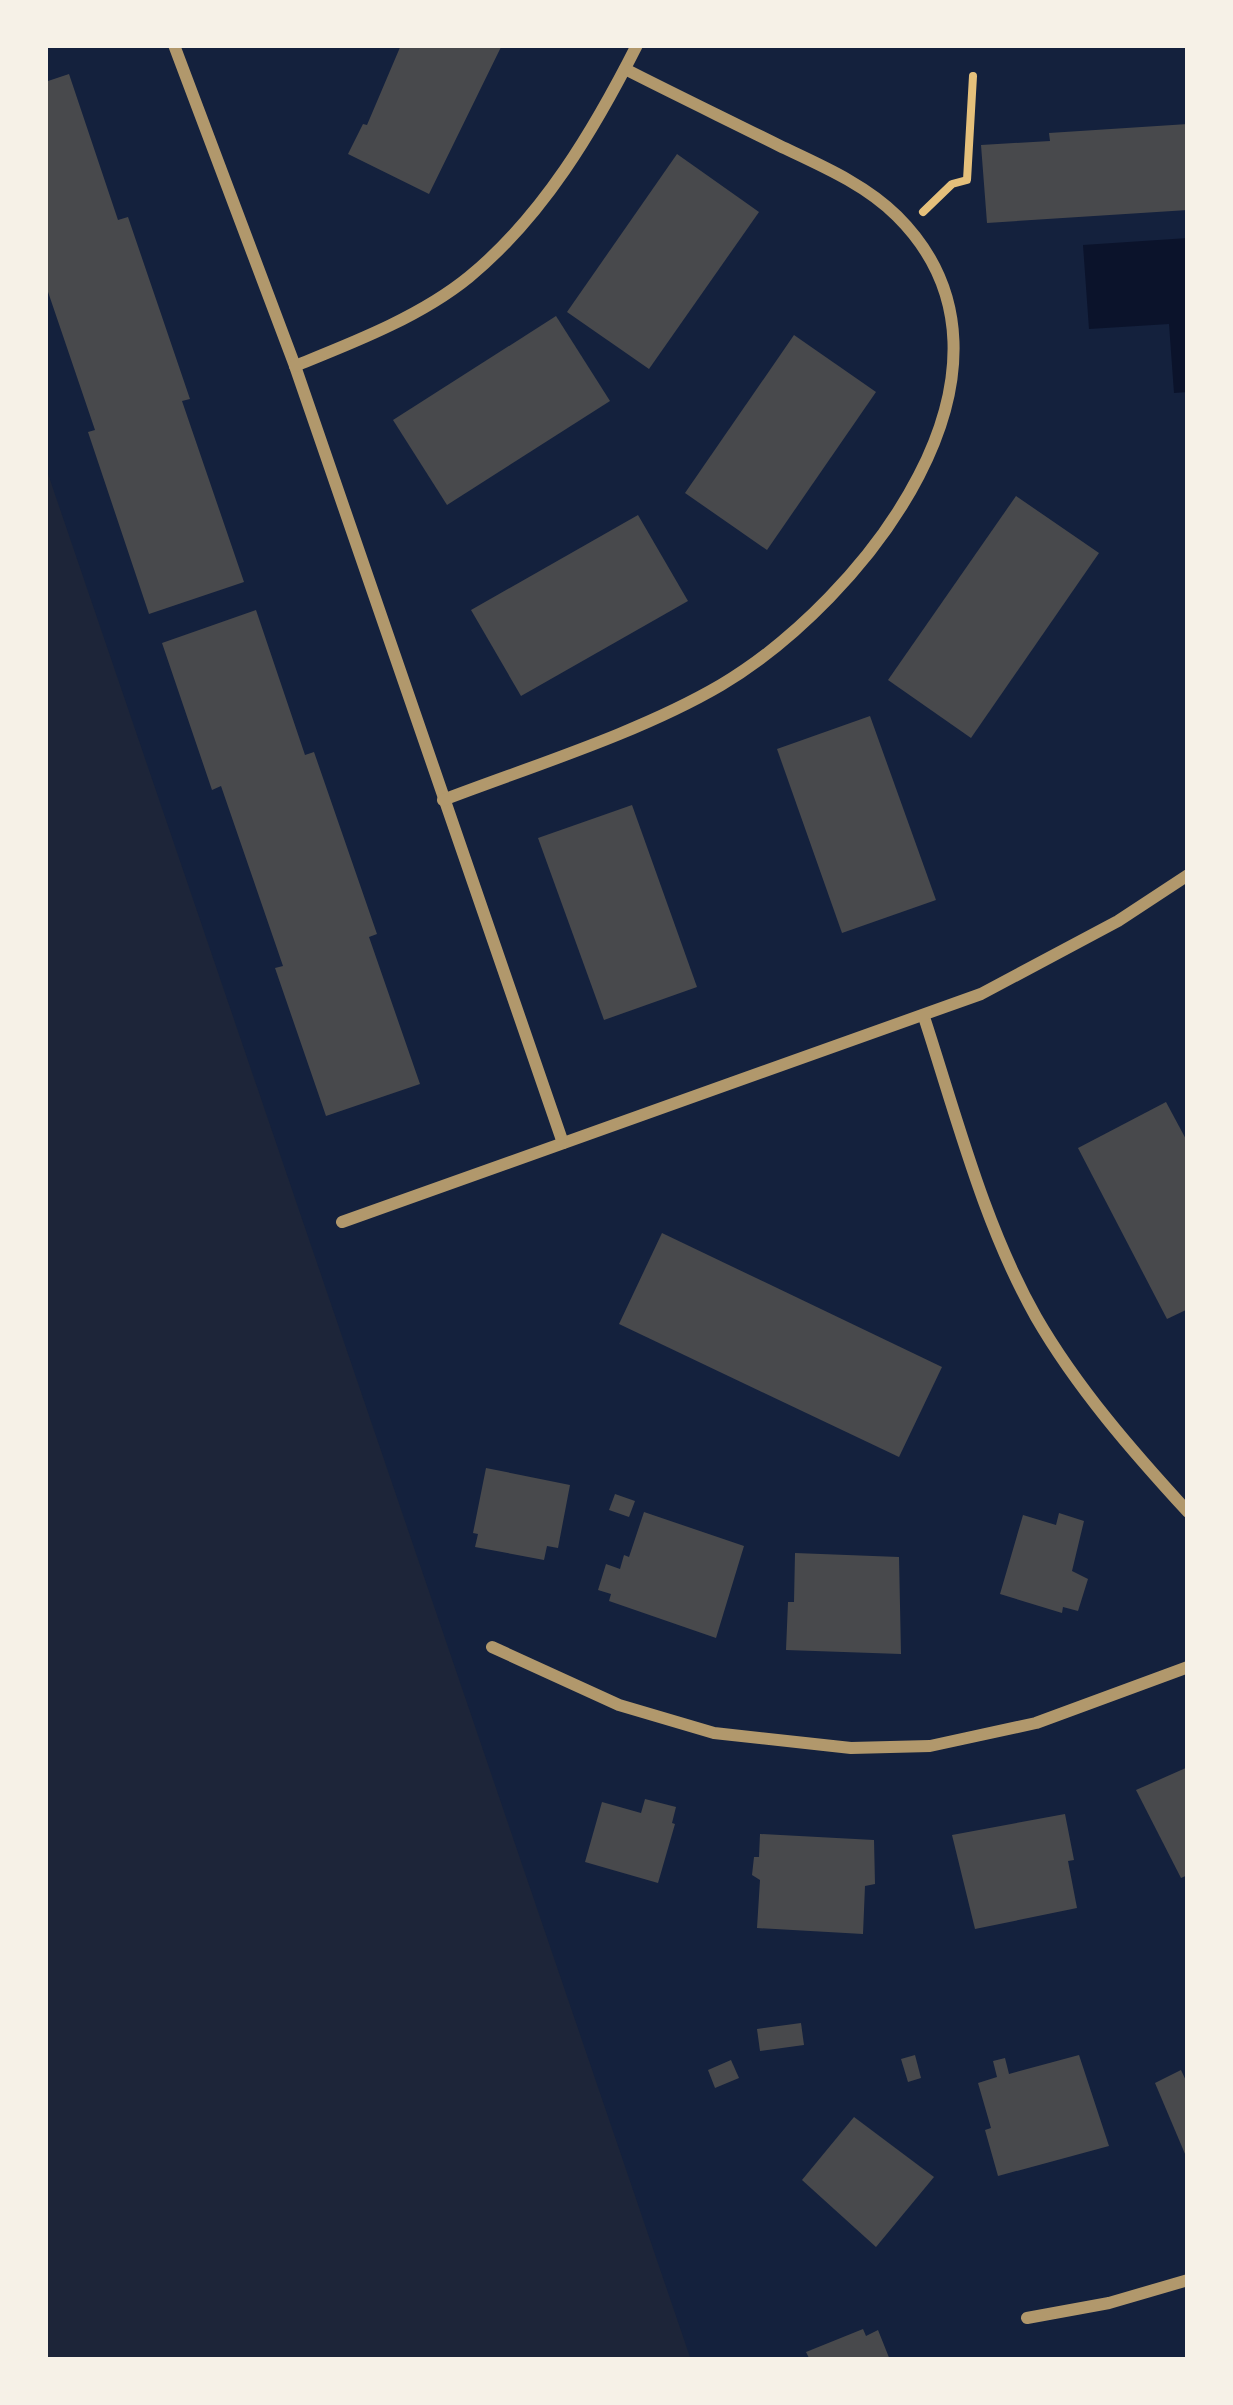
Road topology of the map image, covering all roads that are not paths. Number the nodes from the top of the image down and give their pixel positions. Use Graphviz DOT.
graph roads {
  1 [pos="174,45"];
  2 [pos="637,45"];
  3 [pos="625,69"];
  4 [pos="295,366"];
  5 [pos="443,800"];
  6 [pos="1188,874"];
  7 [pos="924,1017"];
  8 [pos="563,1143"];
  9 [pos="342,1222"];
  10 [pos="1188,1512"];
  11 [pos="492,1647"];
  12 [pos="1188,1666"];
  13 [pos="1188,2279"];
  14 [pos="1028,2318"];
  1 -- 4 [label="street"];
  2 -- 3 [label="street"];
  3 -- 4 [label="street"];
  3 -- 5 [label="street"];
  4 -- 5 [label="street"];
  5 -- 8 [label="street"];
  6 -- 7 [label="street"];
  7 -- 8 [label="street"];
  7 -- 10 [label="street"];
  8 -- 9 [label="street"];
  11 -- 12 [label="street"];
  13 -- 14 [label="street"];
}
